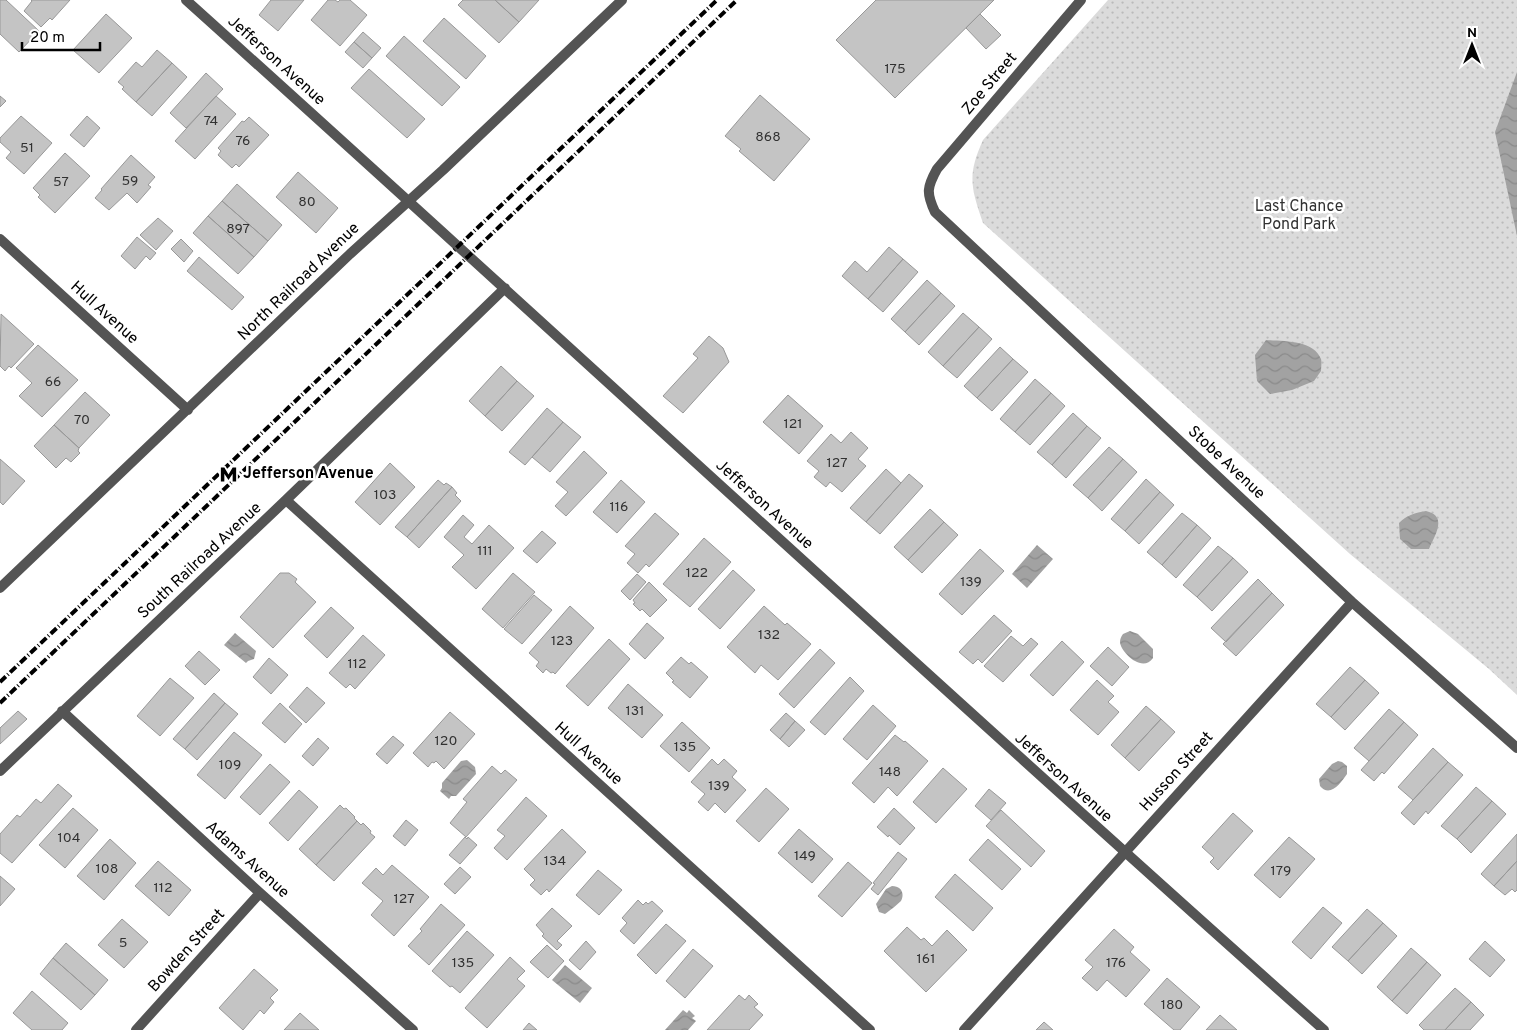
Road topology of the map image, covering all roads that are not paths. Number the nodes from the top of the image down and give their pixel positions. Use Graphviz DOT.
graph roads {
  1 [pos="186,0"];
  2 [pos="622,0"];
  3 [pos="1081,0"];
  4 [pos="928,190"];
  5 [pos="409,201"];
  6 [pos="0,239"];
  7 [pos="505,288"];
  8 [pos="188,410"];
  9 [pos="286,500"];
  10 [pos="0,588"];
  11 [pos="1352,602"];
  12 [pos="62,711"];
  13 [pos="1517,748"];
  14 [pos="0,771"];
  15 [pos="1124,853"];
  16 [pos="260,893"];
  17 [pos="136,1030"];
  18 [pos="413,1030"];
  19 [pos="870,1030"];
  20 [pos="964,1030"];
  21 [pos="1324,1030"];
  1 -- 5 [label="street, Jefferson Avenue"];
  2 -- 5 [label="street, North Railroad Avenue"];
  3 -- 4 [label="street, Zoe Street"];
  4 -- 11 [label="street, Stobe Avenue"];
  5 -- 7 [label="street, Jefferson Avenue"];
  5 -- 8 [label="street, North Railroad Avenue"];
  6 -- 8 [label="street, Hull Avenue"];
  7 -- 9 [label="street, South Railroad Avenue"];
  7 -- 15 [label="street, Jefferson Avenue"];
  8 -- 10 [label="street, North Railroad Avenue"];
  9 -- 12 [label="street, South Railroad Avenue"];
  9 -- 19 [label="street, Hull Avenue"];
  11 -- 13 [label="street, Stobe Avenue"];
  11 -- 15 [label="street, Husson Street"];
  12 -- 14 [label="street, South Railroad Avenue"];
  12 -- 16 [label="street, Adams Avenue"];
  15 -- 20 [label="street, Husson Street"];
  15 -- 21 [label="street, Jefferson Avenue"];
  16 -- 17 [label="street, Bowden Street"];
  16 -- 18 [label="street, Adams Avenue"];
}
